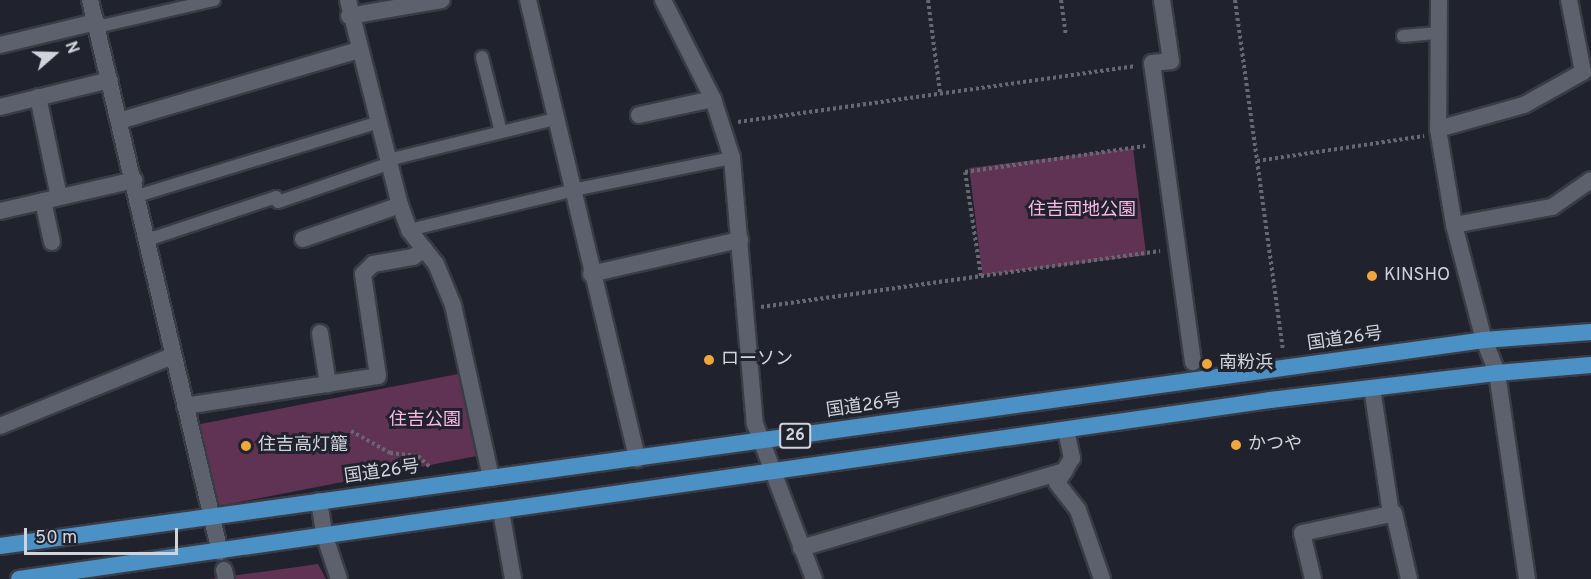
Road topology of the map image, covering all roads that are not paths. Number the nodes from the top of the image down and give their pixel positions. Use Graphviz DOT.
graph roads {
  1 [pos="90,0"];
  2 [pos="214,0"];
  3 [pos="442,0"];
  4 [pos="528,0"];
  5 [pos="663,0"];
  6 [pos="1162,0"];
  7 [pos="1439,0"];
  8 [pos="1569,0"];
  9 [pos="348,8"];
  10 [pos="96,24"];
  11 [pos="1436,33"];
  12 [pos="1403,36"];
  13 [pos="0,45"];
  14 [pos="359,50"];
  15 [pos="482,57"];
  16 [pos="1587,71"];
  17 [pos="110,80"];
  18 [pos="38,97"];
  19 [pos="713,99"];
  20 [pos="0,106"];
  21 [pos="639,115"];
  22 [pos="555,119"];
  23 [pos="119,121"];
  24 [pos="376,123"];
  25 [pos="1438,129"];
  26 [pos="501,132"];
  27 [pos="732,158"];
  28 [pos="388,165"];
  29 [pos="1591,180"];
  30 [pos="135,188"];
  31 [pos="571,193"];
  32 [pos="51,199"];
  33 [pos="400,205"];
  34 [pos="0,211"];
  35 [pos="1454,225"];
  36 [pos="409,230"];
  37 [pos="303,239"];
  38 [pos="147,240"];
  39 [pos="740,240"];
  40 [pos="52,242"];
  41 [pos="425,249"];
  42 [pos="591,274"];
  43 [pos="1591,332"];
  44 [pos="320,333"];
  45 [pos="1484,340"];
  46 [pos="172,356"];
  47 [pos="1193,362"];
  48 [pos="1591,365"];
  49 [pos="1497,373"];
  50 [pos="328,384"];
  51 [pos="1372,388"];
  52 [pos="185,406"];
  53 [pos="0,426"];
  54 [pos="1066,430"];
  55 [pos="759,441"];
  56 [pos="637,459"];
  57 [pos="770,469"];
  58 [pos="1065,471"];
  59 [pos="491,478"];
  60 [pos="319,501"];
  61 [pos="501,511"];
  62 [pos="212,514"];
  63 [pos="1391,514"];
  64 [pos="325,537"];
  65 [pos="0,546"];
  66 [pos="801,548"];
  67 [pos="220,552"];
  68 [pos="18,579"];
  69 [pos="339,579"];
  70 [pos="513,579"];
  71 [pos="814,579"];
  72 [pos="1102,579"];
  73 [pos="1313,579"];
  74 [pos="1409,579"];
  75 [pos="1527,579"];
  1 -- 10 [label="street"];
  2 -- 10 [label="lane"];
  3 -- 9 [label="street"];
  4 -- 22 [label="street"];
  5 -- 19 [label="street"];
  6 -- 47 [label="street"];
  7 -- 11 [label="street"];
  8 -- 16 [label="street"];
  9 -- 14 [label="street"];
  10 -- 13 [label="street"];
  10 -- 17 [label="street"];
  11 -- 12 [label="lane"];
  11 -- 25 [label="street"];
  14 -- 23 [label="street"];
  14 -- 24 [label="street"];
  15 -- 26 [label="lane"];
  16 -- 25 [label="street"];
  17 -- 18 [label="street"];
  17 -- 23 [label="street"];
  18 -- 20 [label="street"];
  18 -- 32 [label="street"];
  19 -- 21 [label="street"];
  19 -- 27 [label="street"];
  22 -- 26 [label="lane"];
  22 -- 31 [label="street"];
  23 -- 30 [label="street"];
  24 -- 28 [label="street"];
  24 -- 30 [label="lane"];
  25 -- 35 [label="street"];
  26 -- 28 [label="lane"];
  27 -- 31 [label="lane"];
  27 -- 39 [label="street"];
  28 -- 33 [label="street"];
  28 -- 38 [label="lane"];
  29 -- 35 [label="street"];
  30 -- 32 [label="street"];
  30 -- 38 [label="street"];
  31 -- 36 [label="lane"];
  31 -- 42 [label="street"];
  32 -- 34 [label="street"];
  32 -- 40 [label="street"];
  33 -- 36 [label="street"];
  33 -- 37 [label="street"];
  35 -- 45 [label="street"];
  36 -- 41 [label="street"];
  38 -- 46 [label="street"];
  39 -- 42 [label="street"];
  39 -- 55 [label="street"];
  41 -- 50 [label="street"];
  41 -- 59 [label="street"];
  42 -- 56 [label="street"];
  43 -- 45 [label="highway, 国道26号 / 26"];
  44 -- 50 [label="street"];
  45 -- 49 [label="street"];
  45 -- 55 [label="highway, 国道26号 / 26"];
  46 -- 52 [label="street"];
  46 -- 53 [label="street"];
  48 -- 49 [label="highway, 26"];
  49 -- 51 [label="highway, 26"];
  49 -- 75 [label="street"];
  50 -- 52 [label="street"];
  51 -- 54 [label="highway, 26"];
  51 -- 63 [label="street"];
  52 -- 62 [label="street"];
  54 -- 57 [label="highway, 26"];
  54 -- 58 [label="street"];
  55 -- 56 [label="highway, 国道26号 / 26"];
  55 -- 57 [label="street"];
  56 -- 59 [label="highway, 国道26号 / 26"];
  57 -- 61 [label="highway, 26"];
  57 -- 66 [label="street"];
  58 -- 66 [label="street"];
  58 -- 72 [label="street"];
  59 -- 60 [label="highway, 国道26号 / 26"];
  60 -- 62 [label="highway, 国道26号 / 26"];
  60 -- 64 [label="street"];
  61 -- 64 [label="highway, 26"];
  61 -- 70 [label="street"];
  62 -- 65 [label="highway, 国道26号 / 26"];
  62 -- 67 [label="street"];
  63 -- 73 [label="street"];
  63 -- 74 [label="street"];
  64 -- 67 [label="highway, 26"];
  64 -- 69 [label="street"];
  66 -- 71 [label="street"];
  67 -- 68 [label="highway, 26"];
}
